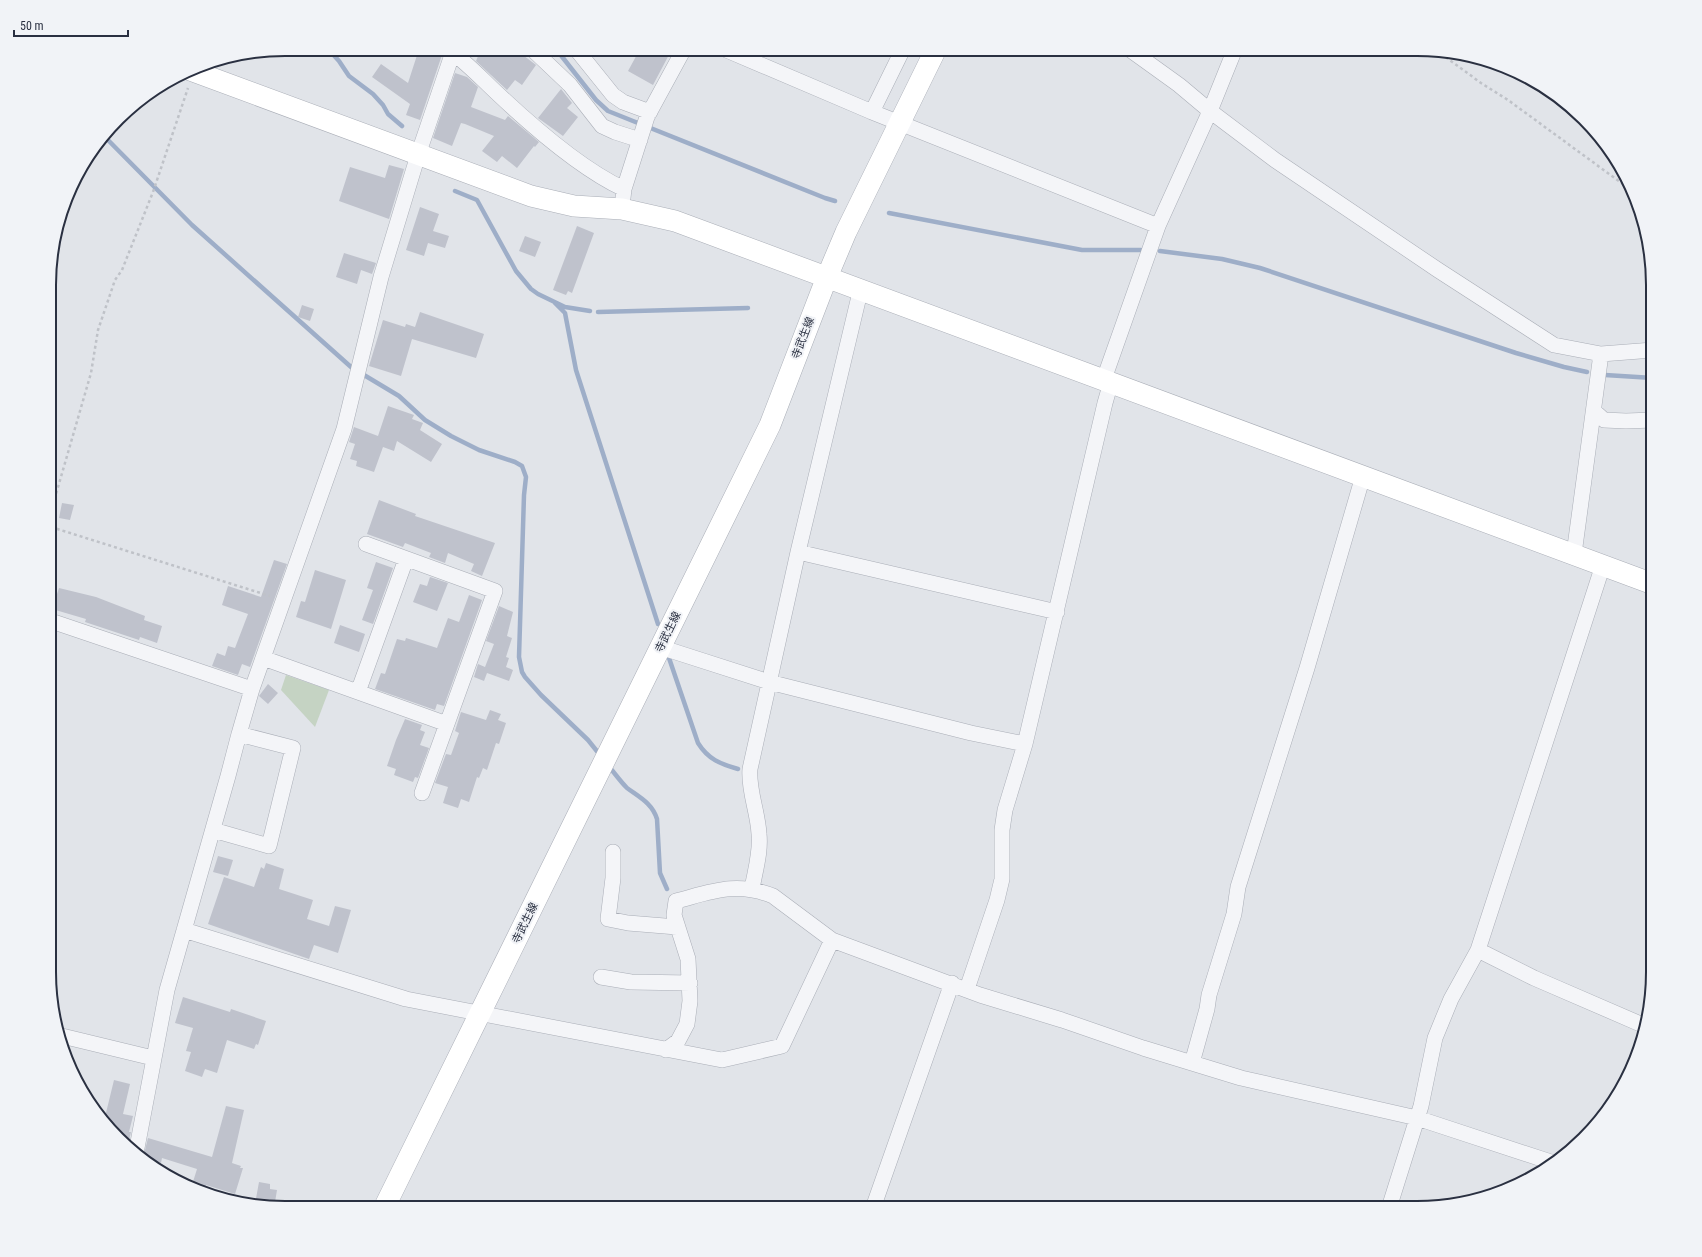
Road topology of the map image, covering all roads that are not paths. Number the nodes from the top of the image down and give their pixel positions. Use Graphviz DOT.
graph roads {
  1 [pos="451,56"];
  2 [pos="459,56"];
  3 [pos="539,56"];
  4 [pos="582,56"];
  5 [pos="680,56"];
  6 [pos="740,56"];
  7 [pos="900,56"];
  8 [pos="932,56"];
  9 [pos="1139,56"];
  10 [pos="1232,56"];
  11 [pos="190,77"];
  12 [pos="1210,111"];
  13 [pos="872,112"];
  14 [pos="649,114"];
  15 [pos="900,122"];
  16 [pos="640,138"];
  17 [pos="418,155"];
  18 [pos="624,189"];
  19 [pos="622,209"];
  20 [pos="1158,226"];
  21 [pos="827,277"];
  22 [pos="861,288"];
  23 [pos="1646,350"];
  24 [pos="1601,354"];
  25 [pos="1107,381"];
  26 [pos="1594,411"];
  27 [pos="1646,420"];
  28 [pos="1363,476"];
  29 [pos="366,544"];
  30 [pos="798,552"];
  31 [pos="1574,554"];
  32 [pos="406,559"];
  33 [pos="1603,565"];
  34 [pos="1646,582"];
  35 [pos="1057,612"];
  36 [pos="56,624"];
  37 [pos="660,647"];
  38 [pos="263,658"];
  39 [pos="769,682"];
  40 [pos="252,689"];
  41 [pos="358,692"];
  42 [pos="447,724"];
  43 [pos="239,734"];
  44 [pos="1025,744"];
  45 [pos="422,793"];
  46 [pos="212,830"];
  47 [pos="613,852"];
  48 [pos="752,889"];
  49 [pos="677,927"];
  50 [pos="184,930"];
  51 [pos="832,940"];
  52 [pos="1478,950"];
  53 [pos="601,977"];
  54 [pos="690,983"];
  55 [pos="952,983"];
  56 [pos="967,989"];
  57 [pos="480,1014"];
  58 [pos="1640,1024"];
  59 [pos="66,1037"];
  60 [pos="666,1050"];
  61 [pos="153,1058"];
  62 [pos="1192,1063"];
  63 [pos="1417,1118"];
  64 [pos="137,1147"];
  65 [pos="1546,1160"];
  66 [pos="387,1201"];
  67 [pos="875,1201"];
  68 [pos="1391,1201"];
  1 -- 17 [label="street"];
  2 -- 18 [label="street"];
  3 -- 16 [label="street"];
  4 -- 14 [label="street"];
  5 -- 14 [label="street"];
  6 -- 13 [label="street"];
  7 -- 13 [label="street"];
  8 -- 15 [label="street, 寺武生線"];
  9 -- 12 [label="street"];
  10 -- 12 [label="street"];
  11 -- 17 [label="street"];
  12 -- 20 [label="street"];
  12 -- 24 [label="street"];
  13 -- 15 [label="street"];
  14 -- 16 [label="street"];
  15 -- 20 [label="street"];
  15 -- 21 [label="street, 寺武生線"];
  16 -- 18 [label="street"];
  17 -- 19 [label="street"];
  17 -- 38 [label="street"];
  18 -- 19 [label="street"];
  19 -- 21 [label="street"];
  20 -- 25 [label="street"];
  21 -- 22 [label="street"];
  21 -- 37 [label="street, 寺武生線"];
  22 -- 25 [label="street"];
  22 -- 30 [label="street"];
  23 -- 24 [label="street"];
  24 -- 26 [label="street"];
  25 -- 28 [label="street"];
  25 -- 35 [label="street"];
  26 -- 27 [label="street"];
  26 -- 31 [label="street"];
  28 -- 31 [label="street"];
  28 -- 62 [label="street"];
  29 -- 32 [label="street"];
  30 -- 35 [label="street"];
  30 -- 39 [label="street"];
  31 -- 33 [label="street"];
  32 -- 41 [label="street"];
  32 -- 42 [label="street"];
  33 -- 34 [label="street"];
  33 -- 52 [label="street"];
  35 -- 44 [label="street"];
  36 -- 40 [label="street"];
  37 -- 39 [label="street"];
  37 -- 57 [label="street, 寺武生線"];
  38 -- 40 [label="street"];
  38 -- 41 [label="street"];
  39 -- 44 [label="street"];
  39 -- 48 [label="street"];
  40 -- 43 [label="street"];
  41 -- 42 [label="street"];
  42 -- 45 [label="street"];
  43 -- 46 [label="street"];
  43 -- 46 [label="street"];
  44 -- 56 [label="street"];
  46 -- 50 [label="street"];
  47 -- 49 [label="street"];
  48 -- 49 [label="street"];
  48 -- 51 [label="street"];
  49 -- 54 [label="street"];
  50 -- 57 [label="street"];
  50 -- 61 [label="street"];
  51 -- 55 [label="street"];
  51 -- 60 [label="street"];
  52 -- 58 [label="street"];
  52 -- 63 [label="street"];
  53 -- 54 [label="street"];
  54 -- 60 [label="street"];
  55 -- 56 [label="street"];
  55 -- 67 [label="street"];
  56 -- 62 [label="street"];
  57 -- 60 [label="street"];
  57 -- 66 [label="street, 寺武生線"];
  59 -- 61 [label="street"];
  61 -- 64 [label="street"];
  62 -- 63 [label="street"];
  63 -- 65 [label="street"];
  63 -- 68 [label="street"];
}
